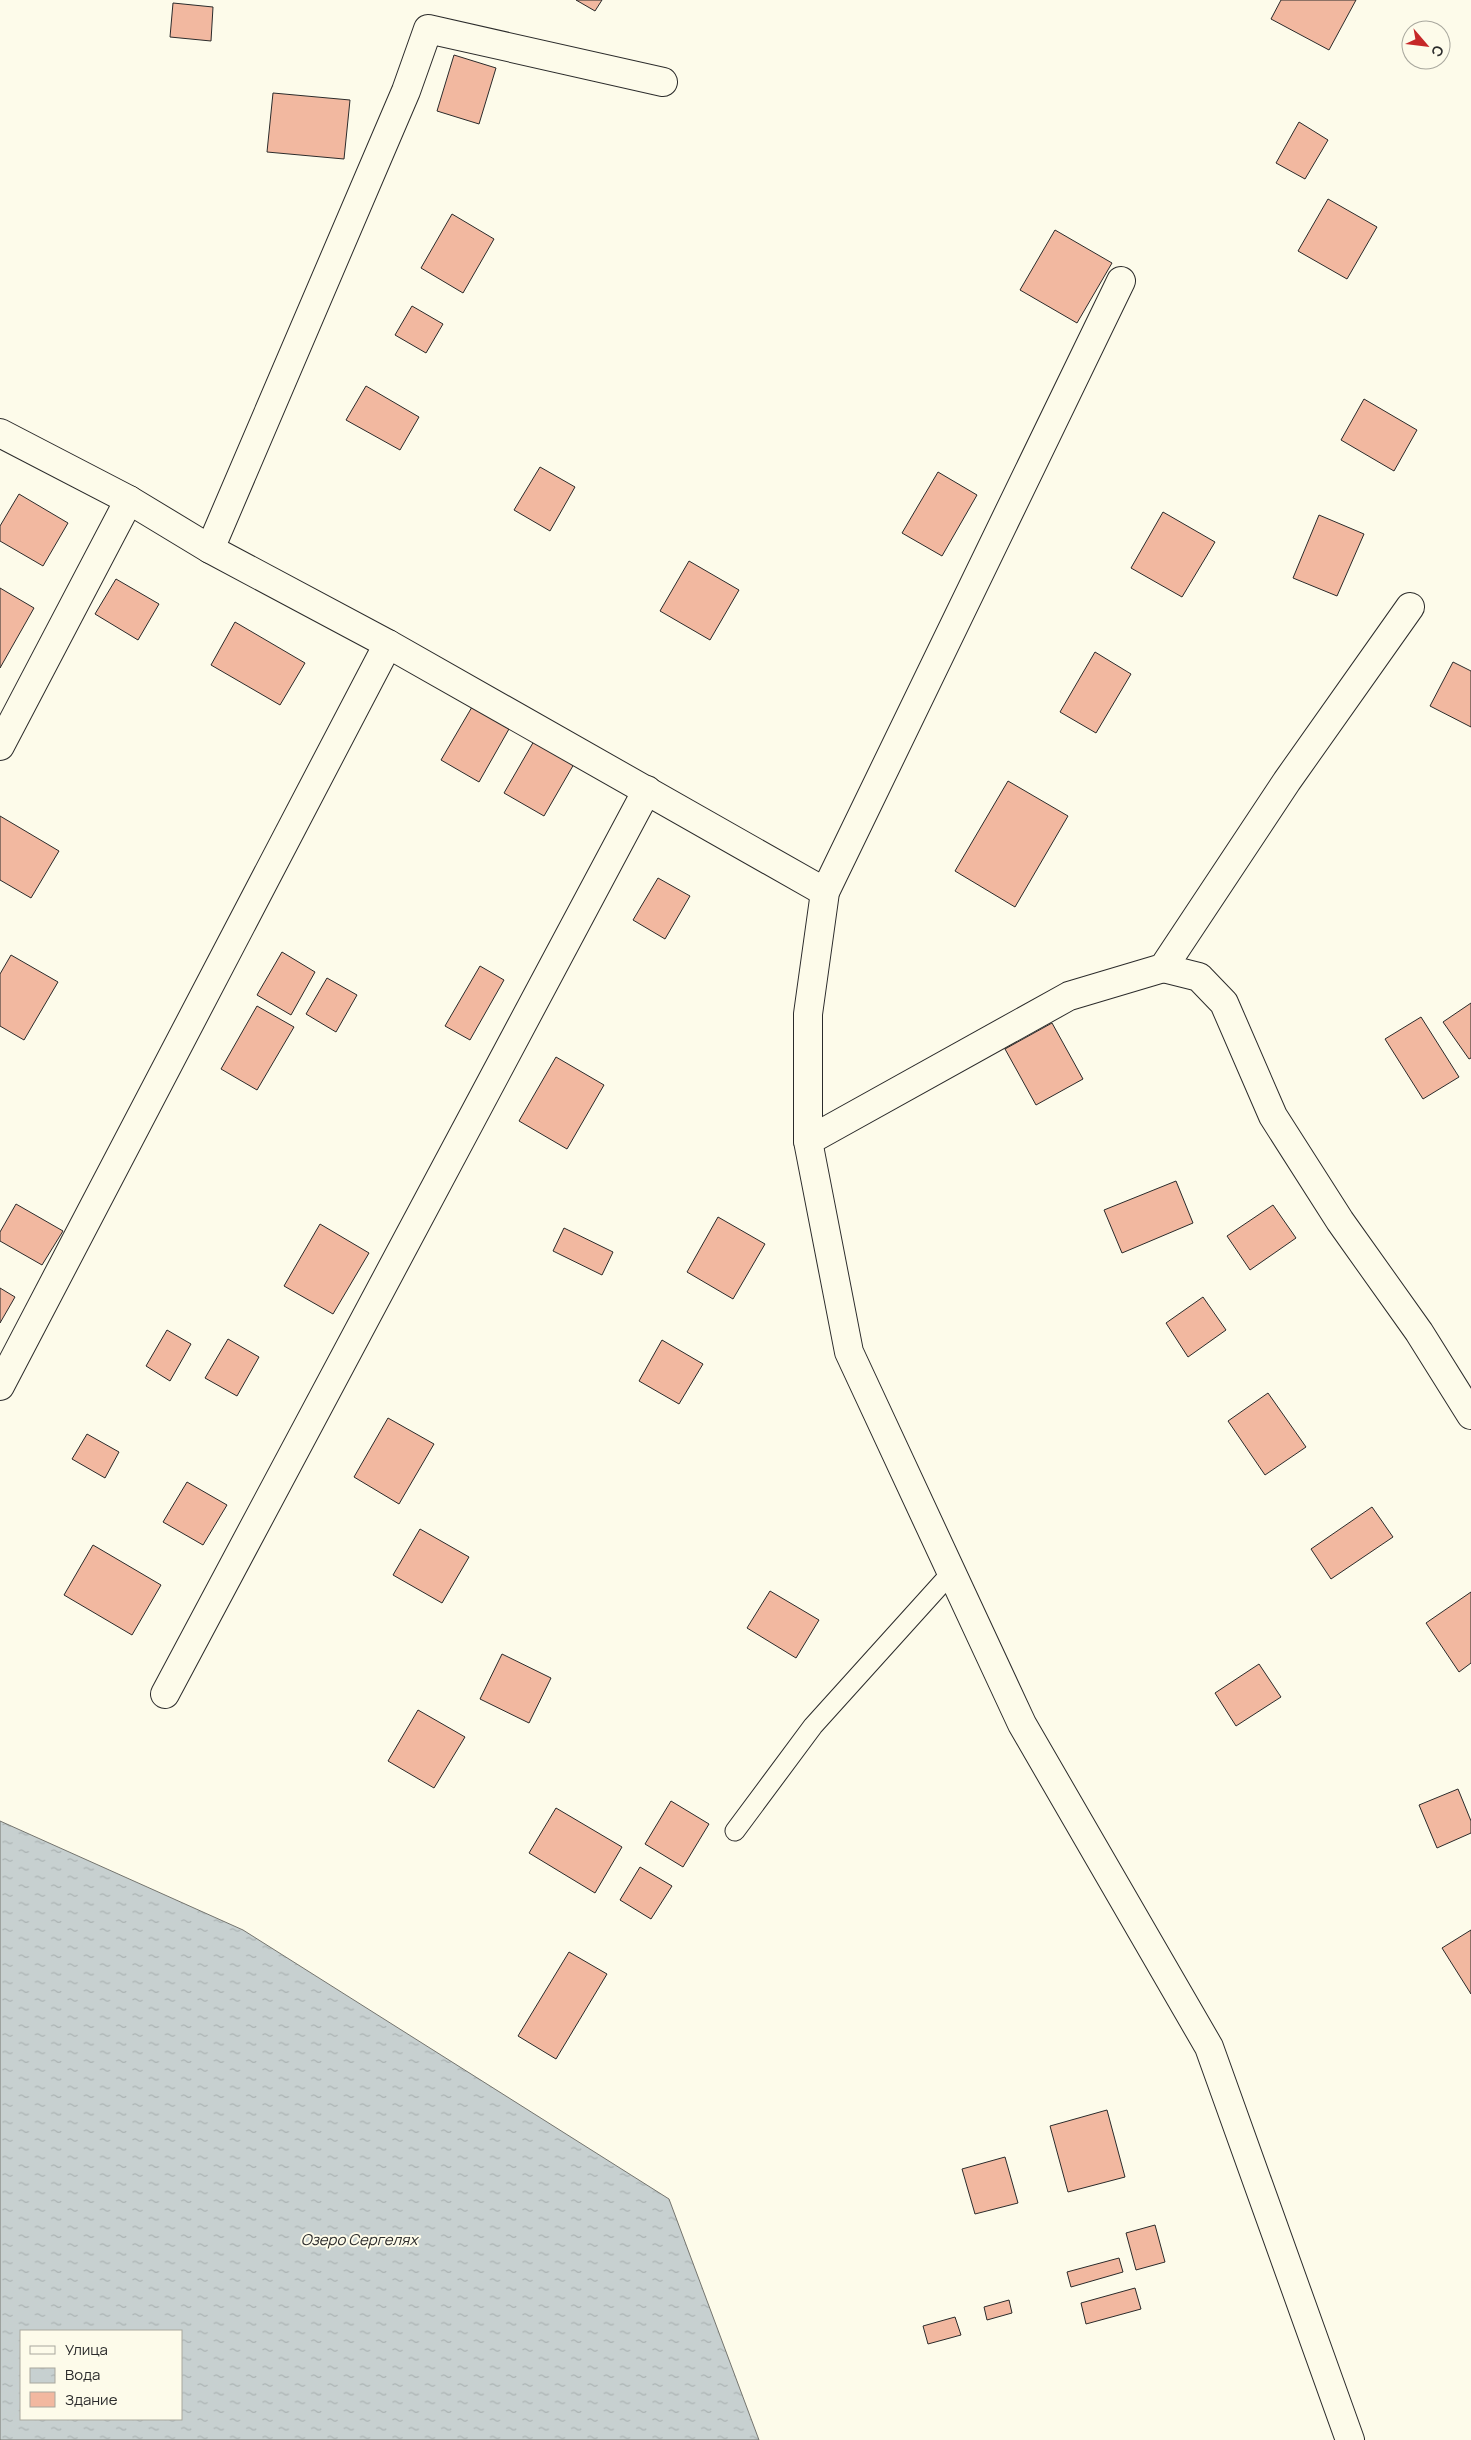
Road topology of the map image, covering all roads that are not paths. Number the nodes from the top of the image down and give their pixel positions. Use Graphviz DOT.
graph roads {
  1 [pos="663,82"];
  2 [pos="1121,280"];
  3 [pos="0,433"];
  4 [pos="129,500"];
  5 [pos="210,550"];
  6 [pos="1410,607"];
  7 [pos="388,644"];
  8 [pos="0,746"];
  9 [pos="647,790"];
  10 [pos="825,892"];
  11 [pos="1163,968"];
  12 [pos="808,1141"];
  13 [pos="0,1386"];
  14 [pos="1471,1415"];
  15 [pos="952,1572"];
  16 [pos="165,1694"];
  17 [pos="735,1831"];
  18 [pos="1350,2440"];
  1 -- 5 [label="street"];
  2 -- 10 [label="street"];
  3 -- 4 [label="street"];
  4 -- 5 [label="street"];
  4 -- 8 [label="street"];
  5 -- 7 [label="street"];
  6 -- 11 [label="street"];
  7 -- 9 [label="street"];
  7 -- 13 [label="street"];
  9 -- 10 [label="street"];
  9 -- 16 [label="street"];
  10 -- 12 [label="street"];
  11 -- 12 [label="street"];
  11 -- 14 [label="street"];
  12 -- 15 [label="street"];
  15 -- 17 [label="lane"];
  15 -- 18 [label="street"];
}
